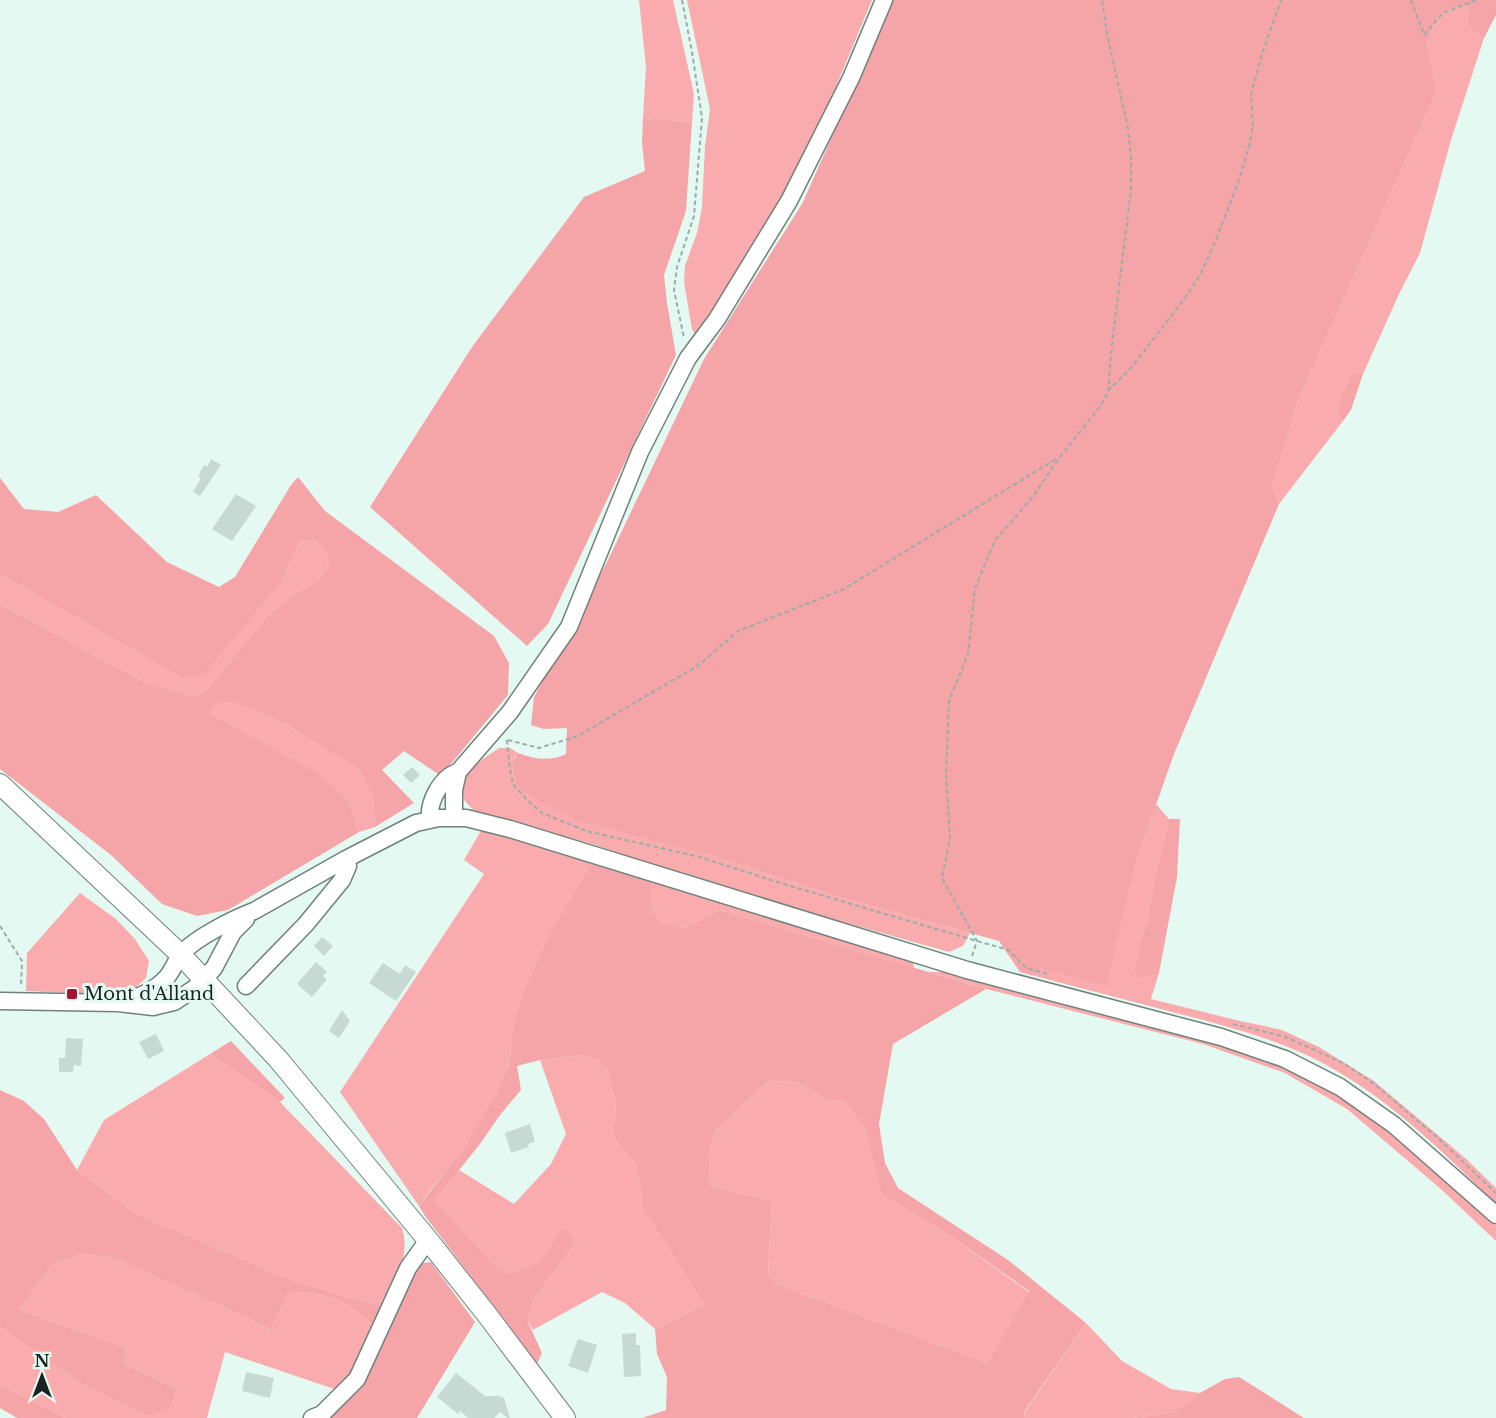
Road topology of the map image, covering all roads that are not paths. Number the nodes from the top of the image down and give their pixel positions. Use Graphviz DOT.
graph roads {
  1 [pos="884,0"];
  2 [pos="458,772"];
  3 [pos="0,784"];
  4 [pos="454,818"];
  5 [pos="430,819"];
  6 [pos="346,859"];
  7 [pos="254,911"];
  8 [pos="181,955"];
  9 [pos="204,979"];
  10 [pos="246,986"];
  11 [pos="0,1001"];
  12 [pos="118,1003"];
  13 [pos="1496,1215"];
  14 [pos="428,1240"];
  15 [pos="312,1418"];
  16 [pos="565,1418"];
  1 -- 2 [label="street"];
  2 -- 4 [label="street"];
  2 -- 5 [label="street"];
  3 -- 8 [label="main road"];
  4 -- 5 [label="street"];
  4 -- 13 [label="street"];
  5 -- 6 [label="street"];
  6 -- 7 [label="street"];
  6 -- 10 [label="street"];
  7 -- 8 [label="street"];
  7 -- 9 [label="street"];
  8 -- 9 [label="main road"];
  8 -- 12 [label="street"];
  9 -- 12 [label="street"];
  9 -- 14 [label="main road"];
  11 -- 12 [label="street"];
  14 -- 15 [label="street"];
  14 -- 16 [label="main road"];
}
